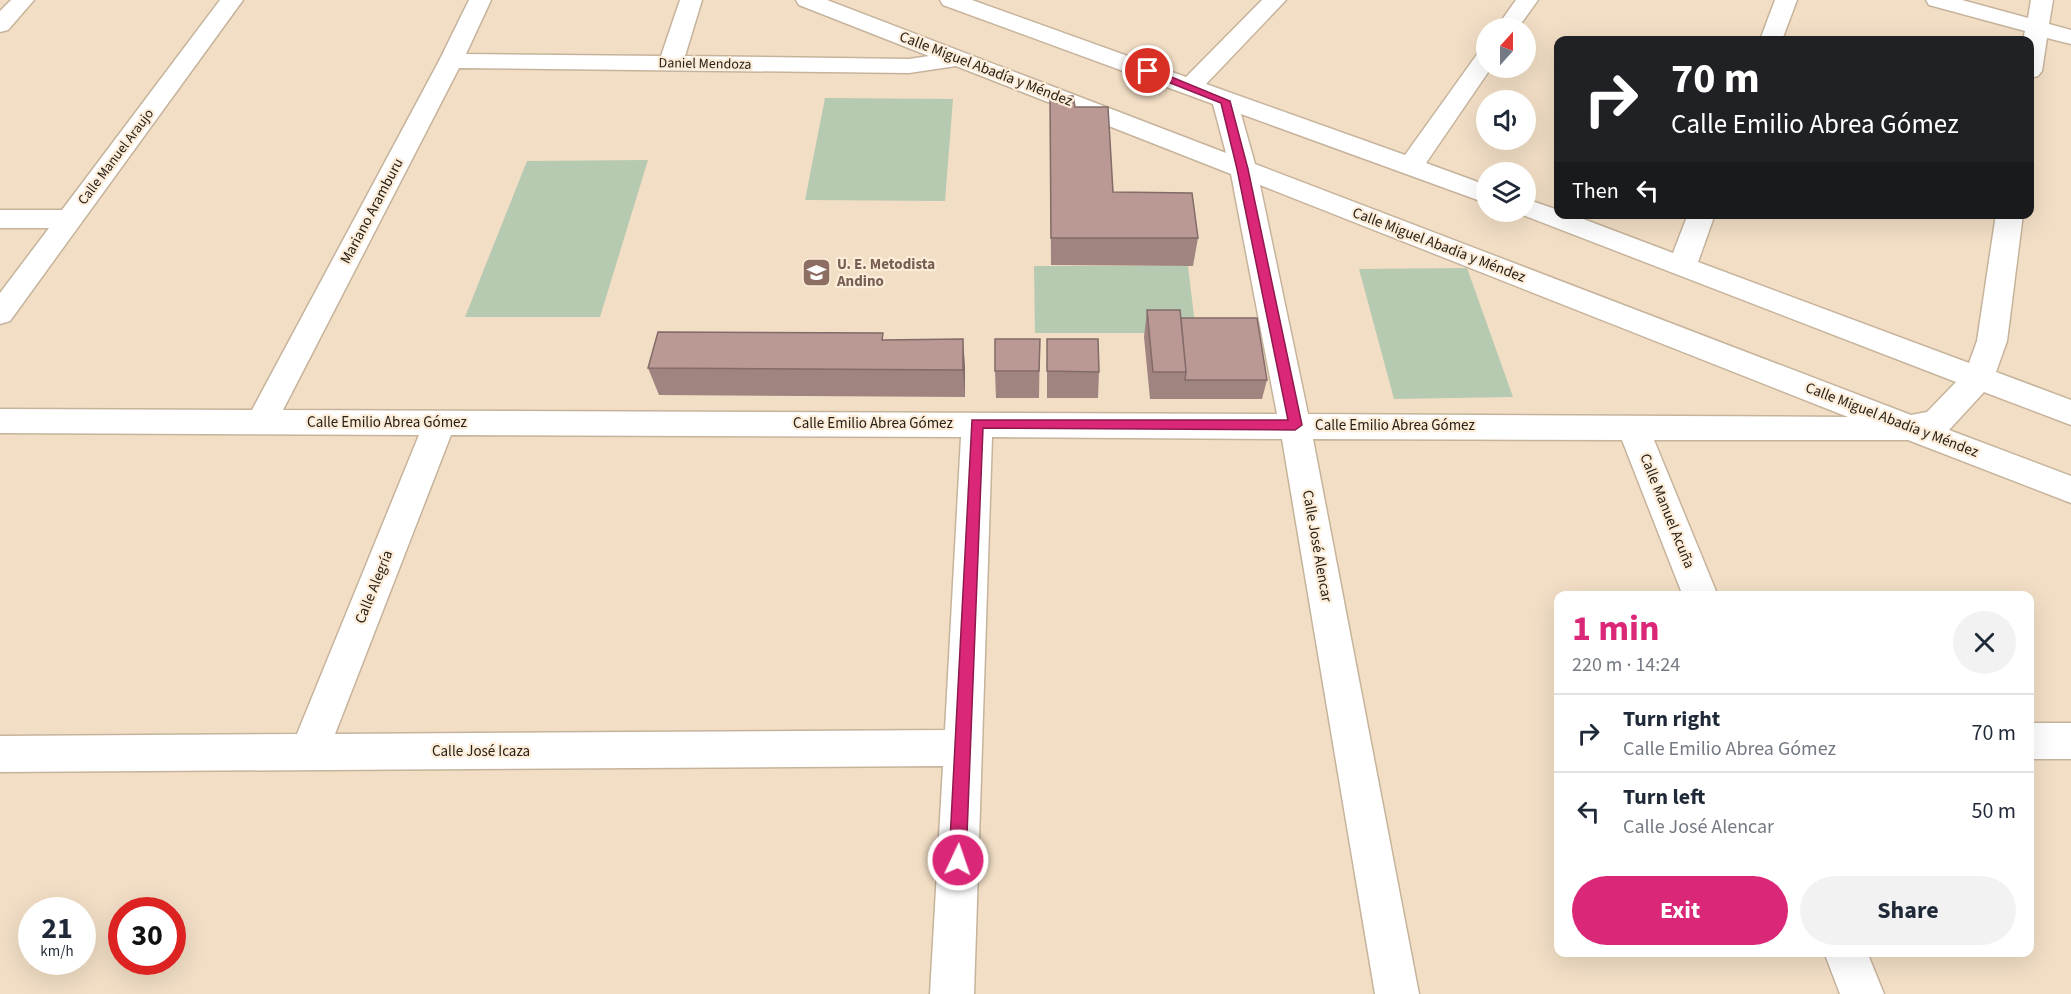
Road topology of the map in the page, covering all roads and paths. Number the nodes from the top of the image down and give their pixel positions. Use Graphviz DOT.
graph roads {
  1 [pos="22,0"];
  2 [pos="232,0"];
  3 [pos="480,0"];
  4 [pos="691,0"];
  5 [pos="807,0"];
  6 [pos="951,0"];
  7 [pos="1018,0"];
  8 [pos="1275,0"];
  9 [pos="1527,0"];
  10 [pos="1786,0"];
  11 [pos="1937,0"];
  12 [pos="2042,0"];
  13 [pos="997,17"];
  14 [pos="1514,18"];
  15 [pos="0,25"];
  16 [pos="2036,27"];
  17 [pos="1772,36"];
  18 [pos="2071,37"];
  19 [pos="2034,42"];
  20 [pos="959,59"];
  21 [pos="451,61"];
  22 [pos="671,63"];
  23 [pos="1476,72"];
  24 [pos="1191,86"];
  25 [pos="1225,101"];
  26 [pos="1411,166"];
  27 [pos="1242,169"];
  28 [pos="1476,190"];
  29 [pos="1536,212"];
  30 [pos="1554,218"];
  31 [pos="0,219"];
  32 [pos="70,219"];
  33 [pos="1556,219"];
  34 [pos="1700,219"];
  35 [pos="2009,219"];
  36 [pos="1682,266"];
  37 [pos="0,314"];
  38 [pos="1978,379"];
  39 [pos="2071,413"];
  40 [pos="0,421"];
  41 [pos="262,421"];
  42 [pos="440,422"];
  43 [pos="977,423"];
  44 [pos="1295,425"];
  45 [pos="1633,427"];
  46 [pos="1911,427"];
  47 [pos="2071,490"];
  48 [pos="1699,591"];
  49 [pos="2034,741"];
  50 [pos="2071,741"];
  51 [pos="963,748"];
  52 [pos="309,752"];
  53 [pos="0,754"];
  54 [pos="1847,957"];
  55 [pos="952,994"];
  56 [pos="1397,994"];
  57 [pos="1862,994"];
  1 -- 15 [label="street"];
  2 -- 32 [label="street, Calle Manuel Araujo"];
  3 -- 21 [label="street, Mariano Aramburu"];
  4 -- 22 [label="street"];
  5 -- 20 [label="street, Calle Miguel Abadía y Méndez"];
  6 -- 13 [label="street"];
  7 -- 13 [label="street"];
  8 -- 24 [label="street"];
  9 -- 14 [label="street"];
  10 -- 17 [label="street"];
  11 -- 16 [label="street"];
  12 -- 16 [label="street"];
  13 -- 24 [label="street"];
  16 -- 18 [label="street"];
  16 -- 19 [label="street"];
  20 -- 22 [label="street, Daniel Mendoza"];
  20 -- 27 [label="street, Calle Miguel Abadía y Méndez"];
  21 -- 22 [label="street, Daniel Mendoza"];
  21 -- 41 [label="street, Mariano Aramburu"];
  23 -- 26 [label="street"];
  24 -- 25 [label="street"];
  25 -- 26 [label="street"];
  25 -- 27 [label="street, Calle José Alencar"];
  26 -- 28 [label="street"];
  27 -- 44 [label="street, Calle José Alencar"];
  27 -- 46 [label="street, Calle Miguel Abadía y Méndez"];
  29 -- 30 [label="street"];
  31 -- 32 [label="street"];
  32 -- 37 [label="street, Calle Manuel Araujo"];
  33 -- 36 [label="street"];
  34 -- 36 [label="street"];
  35 -- 38 [label="street"];
  36 -- 38 [label="street"];
  38 -- 39 [label="street"];
  38 -- 46 [label="street, Calle Emilio Abrea Gómez"];
  40 -- 41 [label="street, Calle Emilio Abrea Gómez"];
  41 -- 42 [label="street, Calle Emilio Abrea Gómez"];
  42 -- 43 [label="street, Calle Emilio Abrea Gómez"];
  42 -- 52 [label="street, Calle Alegría"];
  43 -- 44 [label="street, Calle Emilio Abrea Gómez"];
  43 -- 51 [label="street"];
  44 -- 45 [label="street, Calle Emilio Abrea Gómez"];
  44 -- 56 [label="street, Calle José Alencar"];
  45 -- 46 [label="street, Calle Emilio Abrea Gómez"];
  45 -- 48 [label="street, Calle Manuel Acuña"];
  46 -- 47 [label="street, Calle Miguel Abadía y Méndez"];
  49 -- 50 [label="street"];
  51 -- 52 [label="street, Calle José Icaza"];
  51 -- 55 [label="street"];
  52 -- 53 [label="street, Calle José Icaza"];
  54 -- 57 [label="street"];
}
